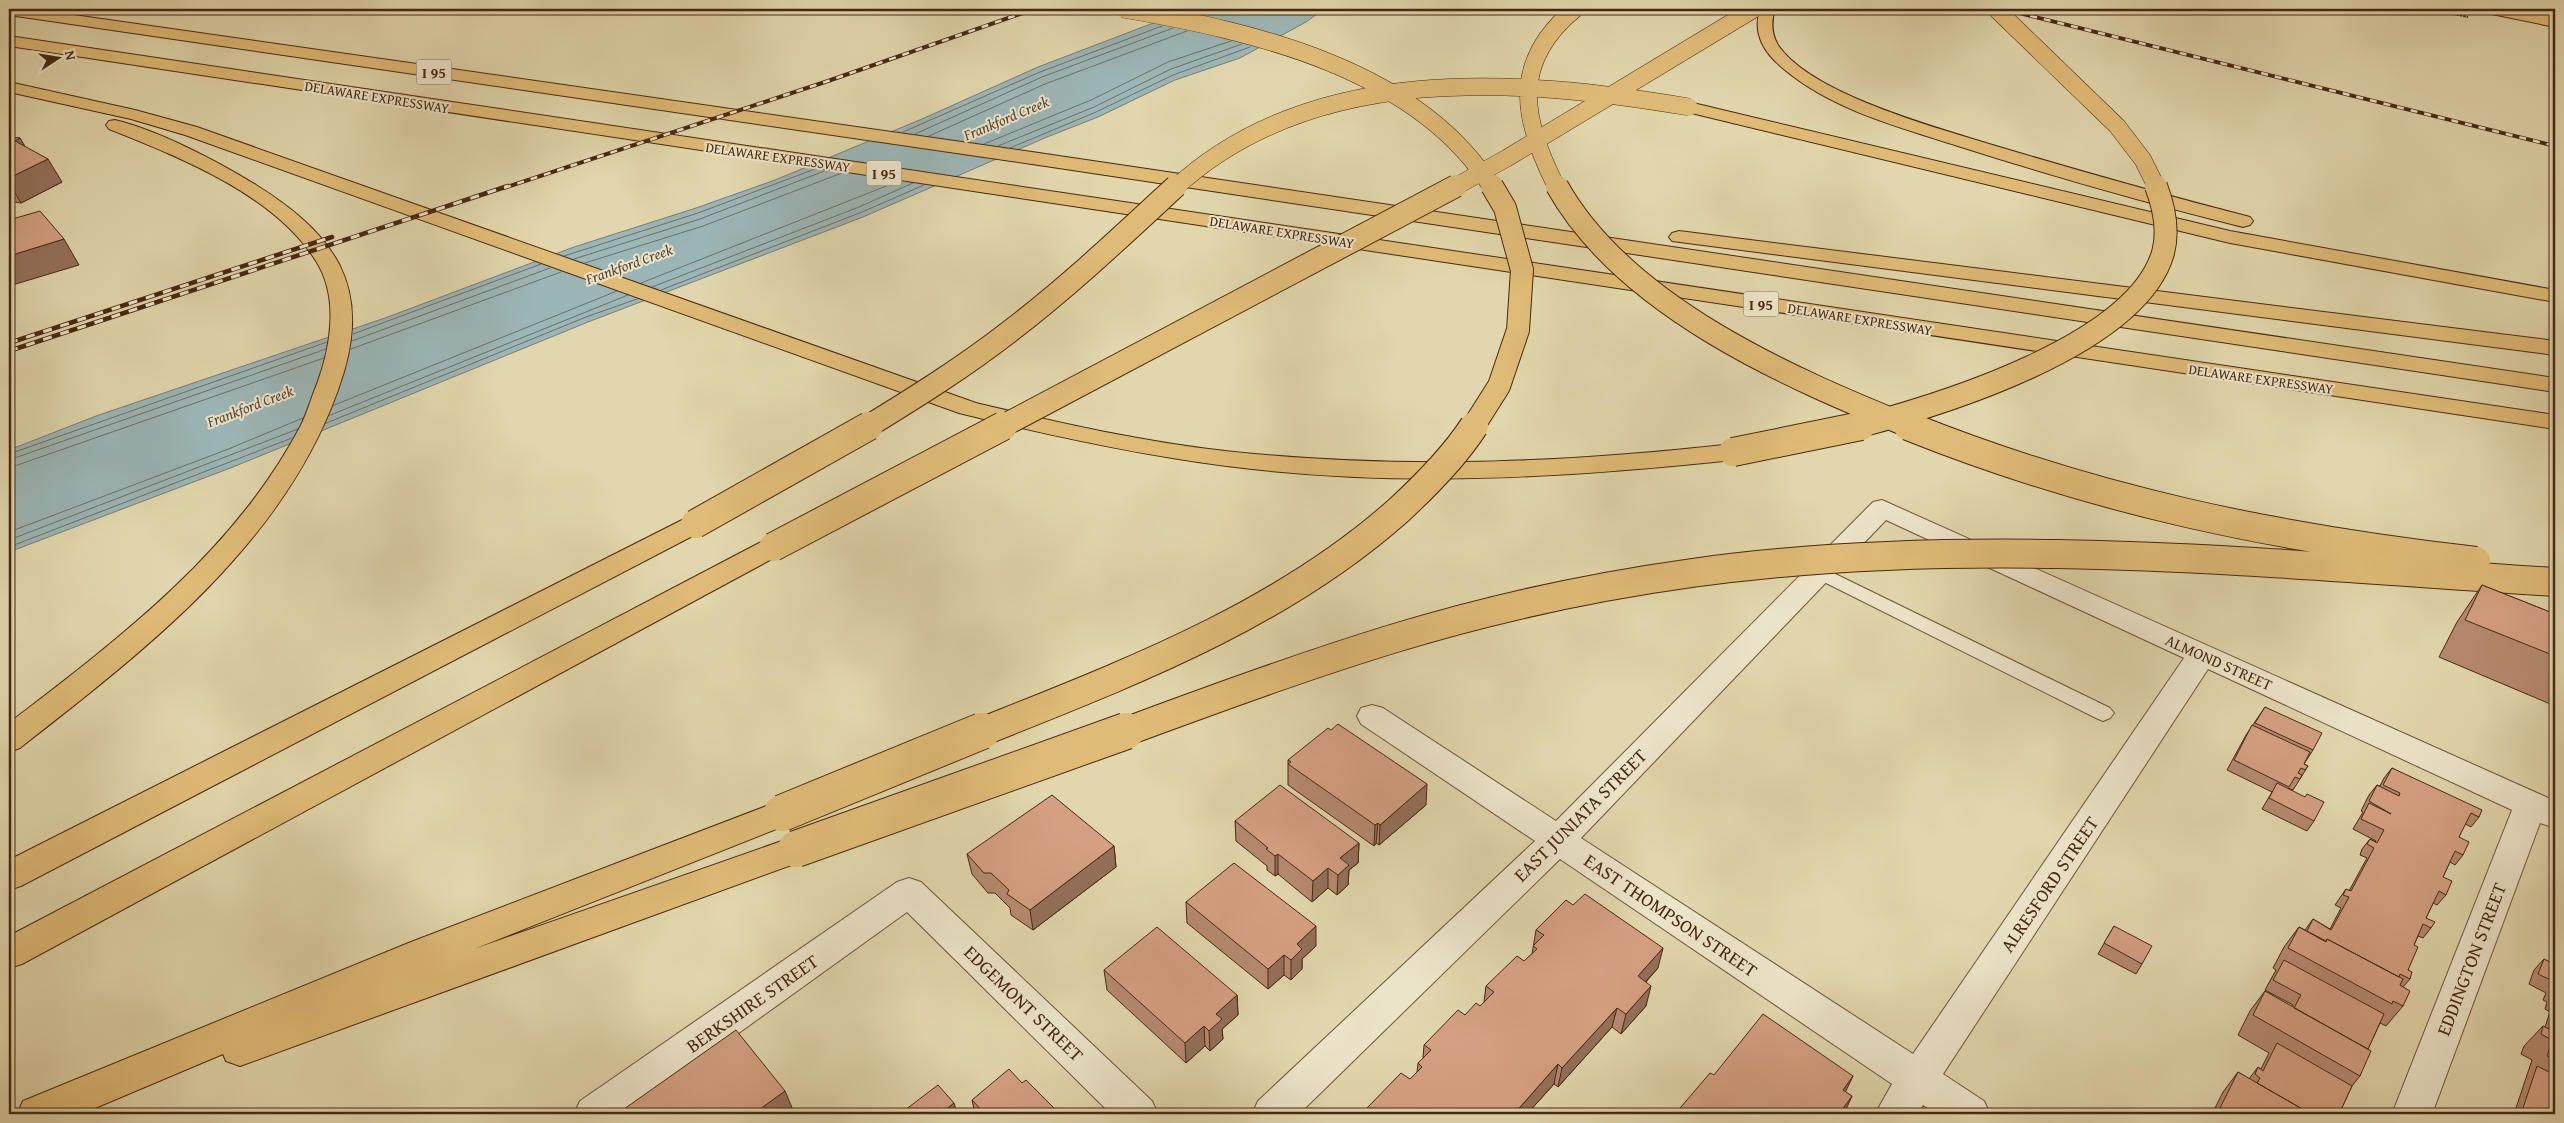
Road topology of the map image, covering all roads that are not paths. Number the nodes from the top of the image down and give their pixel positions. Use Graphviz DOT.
graph roads {
  1 [pos="1123,9"];
  2 [pos="1575,9"];
  3 [pos="1754,9"];
  4 [pos="1767,9"];
  5 [pos="1996,9"];
  6 [pos="2492,9"];
  7 [pos="2528,9"];
  8 [pos="9,10"];
  9 [pos="2555,17"];
  10 [pos="2555,22"];
  11 [pos="9,41"];
  12 [pos="9,87"];
  13 [pos="1032,158"];
  14 [pos="2555,288"];
  15 [pos="2555,296"];
  16 [pos="2555,348"];
  17 [pos="2555,385"];
  18 [pos="2555,422"];
  19 [pos="1882,508"];
  20 [pos="2555,569"];
  21 [pos="1820,572"];
  22 [pos="2555,582"];
  23 [pos="2202,654"];
  24 [pos="2103,713"];
  25 [pos="1372,716"];
  26 [pos="9,740"];
  27 [pos="2543,810"];
  28 [pos="1558,840"];
  29 [pos="9,876"];
  30 [pos="910,892"];
  31 [pos="9,953"];
  32 [pos="1919,1080"];
  33 [pos="37,1114"];
  34 [pos="57,1114"];
  35 [pos="594,1114"];
  36 [pos="1138,1114"];
  37 [pos="1272,1114"];
  38 [pos="1895,1114"];
  39 [pos="1970,1114"];
  40 [pos="2412,1114"];
  1 -- 33 [label="main road, bridge"];
  2 -- 20 [label="main road, bridge"];
  3 -- 31 [label="main road, bridge"];
  4 -- 14 [label="main road"];
  5 -- 12 [label="main road, bridge"];
  6 -- 10 [label="main road"];
  7 -- 9 [label="main road"];
  8 -- 13 [label="main road, DELAWARE EXPRESSWAY / I 95"];
  11 -- 18 [label="main road, DELAWARE EXPRESSWAY / I 95"];
  12 -- 26 [label="main road"];
  13 -- 16 [label="main road"];
  13 -- 17 [label="main road, DELAWARE EXPRESSWAY / I 95"];
  15 -- 29 [label="main road, bridge"];
  19 -- 21 [label="street, EAST JUNIATA STREET"];
  19 -- 23 [label="street, ALMOND STREET"];
  21 -- 24 [label="lane"];
  21 -- 28 [label="street, EAST JUNIATA STREET"];
  22 -- 34 [label="main road, bridge"];
  23 -- 27 [label="street, ALMOND STREET"];
  23 -- 32 [label="street, ALRESFORD STREET"];
  25 -- 28 [label="street, EAST THOMPSON STREET"];
  27 -- 40 [label="street, EDDINGTON STREET"];
  28 -- 32 [label="street, EAST THOMPSON STREET"];
  28 -- 37 [label="street, EAST JUNIATA STREET"];
  30 -- 35 [label="street, BERKSHIRE STREET"];
  30 -- 36 [label="street, EDGEMONT STREET"];
  32 -- 38 [label="street, ALRESFORD STREET"];
  32 -- 39 [label="street, EAST THOMPSON STREET"];
}
